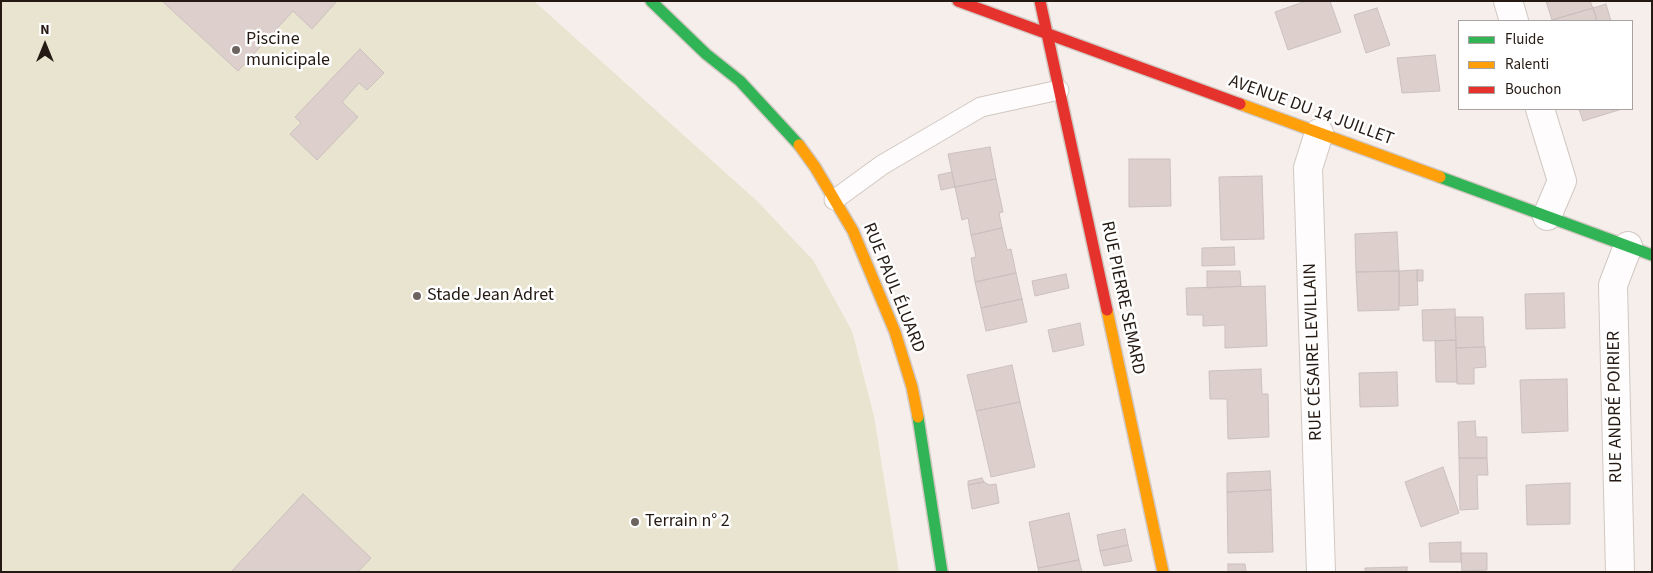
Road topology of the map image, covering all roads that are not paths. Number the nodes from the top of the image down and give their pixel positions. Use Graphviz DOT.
graph roads {
  1 [pos="651,1"];
  2 [pos="958,1"];
  3 [pos="1040,1"];
  4 [pos="1508,1"];
  5 [pos="1514,20"];
  6 [pos="1046,33"];
  7 [pos="1060,90"];
  8 [pos="1540,110"];
  9 [pos="1319,133"];
  10 [pos="834,200"];
  11 [pos="1548,216"];
  12 [pos="1640,250"];
  13 [pos="942,572"];
  14 [pos="1163,572"];
  15 [pos="1321,572"];
  16 [pos="1620,572"];
  1 -- 10 [label="street, RUE PAUL ÉLUARD"];
  2 -- 6 [label="street, AVENUE DU 14 JUILLET"];
  3 -- 6 [label="street, RUE PIERRE SEMARD"];
  4 -- 5 [label="street"];
  6 -- 7 [label="street, RUE PIERRE SEMARD"];
  6 -- 9 [label="street, AVENUE DU 14 JUILLET"];
  7 -- 10 [label="lane"];
  7 -- 14 [label="street, RUE PIERRE SEMARD"];
  8 -- 11 [label="street"];
  9 -- 11 [label="street, AVENUE DU 14 JUILLET"];
  9 -- 15 [label="street, RUE CÉSAIRE LEVILLAIN"];
  10 -- 13 [label="street, RUE PAUL ÉLUARD"];
  11 -- 12 [label="street, AVENUE DU 14 JUILLET"];
  12 -- 16 [label="street, RUE ANDRÉ POIRIER"];
}
